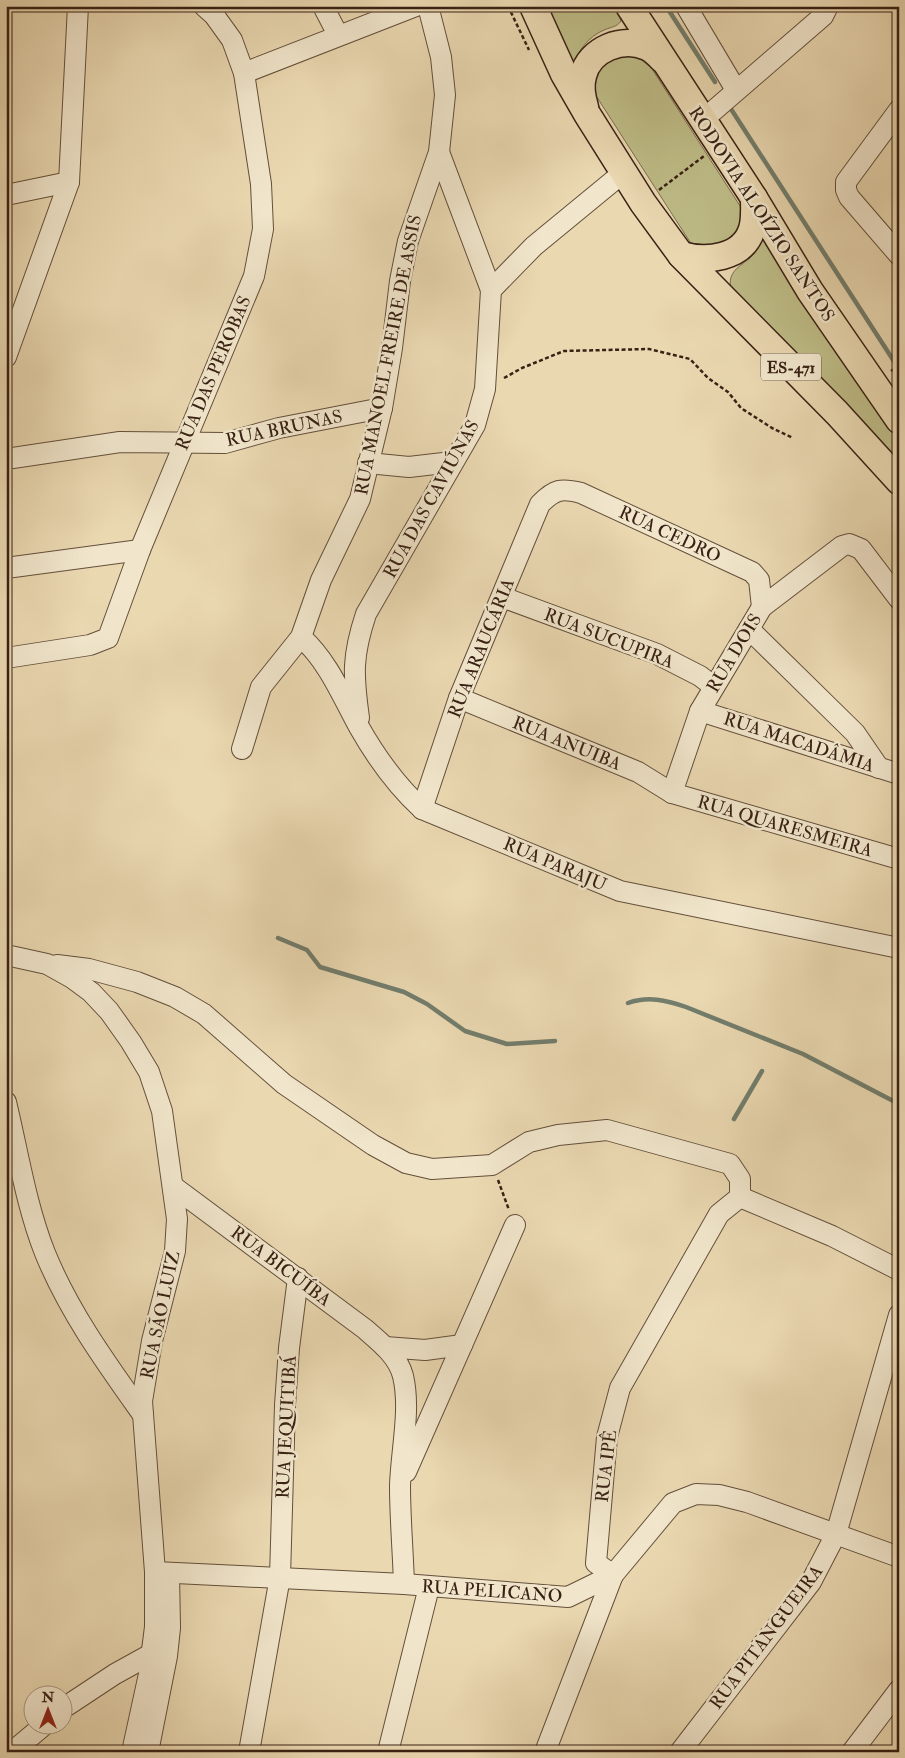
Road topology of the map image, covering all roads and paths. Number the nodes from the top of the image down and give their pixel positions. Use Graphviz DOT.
graph roads {
  1 [pos="78,6"];
  2 [pos="204,6"];
  3 [pos="323,6"];
  4 [pos="416,6"];
  5 [pos="428,6"];
  6 [pos="533,6"];
  7 [pos="630,6"];
  8 [pos="686,6"];
  9 [pos="828,6"];
  10 [pos="338,35"];
  11 [pos="663,59"];
  12 [pos="244,73"];
  13 [pos="736,90"];
  14 [pos="899,110"];
  15 [pos="587,114"];
  16 [pos="700,118"];
  17 [pos="719,144"];
  18 [pos="439,152"];
  19 [pos="624,172"];
  20 [pos="69,182"];
  21 [pos="6,195"];
  22 [pos="754,198"];
  23 [pos="643,203"];
  24 [pos="681,255"];
  25 [pos="899,255"];
  26 [pos="491,290"];
  27 [pos="6,357"];
  28 [pos="899,366"];
  29 [pos="891,371"];
  30 [pos="485,389"];
  31 [pos="382,408"];
  32 [pos="899,420"];
  33 [pos="793,438"];
  34 [pos="185,442"];
  35 [pos="6,459"];
  36 [pos="452,462"];
  37 [pos="368,463"];
  38 [pos="899,481"];
  39 [pos="552,492"];
  40 [pos="140,550"];
  41 [pos="6,568"];
  42 [pos="502,597"];
  43 [pos="899,599"];
  44 [pos="762,607"];
  45 [pos="749,629"];
  46 [pos="301,638"];
  47 [pos="6,658"];
  48 [pos="713,686"];
  49 [pos="459,698"];
  50 [pos="700,710"];
  51 [pos="360,730"];
  52 [pos="242,749"];
  53 [pos="879,768"];
  54 [pos="899,774"];
  55 [pos="672,793"];
  56 [pos="422,809"];
  57 [pos="899,859"];
  58 [pos="899,948"];
  59 [pos="6,955"];
  60 [pos="47,964"];
  61 [pos="6,1102"];
  62 [pos="492,1165"];
  63 [pos="174,1187"];
  64 [pos="740,1197"];
  65 [pos="515,1225"];
  66 [pos="899,1270"];
  67 [pos="298,1278"];
  68 [pos="899,1315"];
  69 [pos="462,1345"];
  70 [pos="385,1347"];
  71 [pos="143,1415"];
  72 [pos="400,1486"];
  73 [pos="836,1534"];
  74 [pos="899,1557"];
  75 [pos="162,1572"];
  76 [pos="613,1575"];
  77 [pos="280,1577"];
  78 [pos="404,1584"];
  79 [pos="429,1587"];
  80 [pos="153,1653"];
  81 [pos="899,1690"];
  82 [pos="72,1702"];
  83 [pos="31,1736"];
  84 [pos="12,1752"];
  85 [pos="132,1752"];
  86 [pos="148,1752"];
  87 [pos="249,1752"];
  88 [pos="388,1752"];
  89 [pos="545,1752"];
  90 [pos="680,1752"];
  91 [pos="852,1752"];
  1 -- 20 [label="street"];
  2 -- 12 [label="street, RUA DAS PEROBAS"];
  3 -- 10 [label="street"];
  4 -- 10 [label="street"];
  5 -- 18 [label="street, RUA MANOEL FREIRE DE ASSIS"];
  6 -- 15 [label="main road, ES-471"];
  7 -- 11 [label="main road, RODOVIA ALOÍZIO SANTOS"];
  8 -- 13 [label="street"];
  9 -- 13 [label="street"];
  10 -- 12 [label="street"];
  11 -- 15 [label="main road"];
  11 -- 16 [label="main road, RODOVIA ALOÍZIO SANTOS"];
  12 -- 34 [label="street, RUA DAS PEROBAS"];
  13 -- 16 [label="street"];
  14 -- 25 [label="street"];
  15 -- 19 [label="main road, ES-471"];
  16 -- 17 [label="main road, RODOVIA ALOÍZIO SANTOS"];
  17 -- 22 [label="main road, RODOVIA ALOÍZIO SANTOS"];
  17 -- 23 [label="path"];
  18 -- 26 [label="street"];
  18 -- 31 [label="street, RUA MANOEL FREIRE DE ASSIS"];
  19 -- 23 [label="main road, ES-471"];
  19 -- 26 [label="street"];
  20 -- 21 [label="street"];
  20 -- 27 [label="street"];
  22 -- 24 [label="main road"];
  22 -- 32 [label="main road, RODOVIA ALOÍZIO SANTOS"];
  23 -- 24 [label="main road, ES-471"];
  24 -- 38 [label="main road, ES-471"];
  26 -- 30 [label="street, RUA DAS CAVIÚNAS"];
  28 -- 29 [label="path"];
  30 -- 33 [label="path"];
  30 -- 36 [label="street, RUA DAS CAVIÚNAS"];
  31 -- 34 [label="street, RUA BRUNAS"];
  31 -- 37 [label="street, RUA MANOEL FREIRE DE ASSIS"];
  34 -- 35 [label="street, RUA BRUNAS"];
  34 -- 40 [label="street, RUA DAS PEROBAS"];
  36 -- 37 [label="street"];
  36 -- 51 [label="street, RUA DAS CAVIÚNAS"];
  37 -- 46 [label="street, RUA MANOEL FREIRE DE ASSIS"];
  39 -- 42 [label="street, RUA ARAUCÁRIA"];
  39 -- 44 [label="street, RUA CEDRO"];
  40 -- 41 [label="street"];
  40 -- 47 [label="street, RUA DAS PEROBAS"];
  42 -- 48 [label="street, RUA SUCUPIRA"];
  42 -- 49 [label="street, RUA ARAUCÁRIA"];
  43 -- 44 [label="street, RUA DOIS"];
  44 -- 45 [label="street, RUA DOIS"];
  45 -- 48 [label="street, RUA DOIS"];
  45 -- 53 [label="street"];
  46 -- 51 [label="street, RUA PARAJU"];
  46 -- 52 [label="street, RUA MANOEL FREIRE DE ASSIS"];
  48 -- 50 [label="street, RUA DOIS"];
  49 -- 55 [label="street, RUA ANUIBA"];
  49 -- 56 [label="street, RUA ARAUCÁRIA"];
  50 -- 53 [label="street, RUA MACADÂMIA"];
  50 -- 55 [label="street, RUA DOIS"];
  51 -- 56 [label="street, RUA PARAJU"];
  53 -- 54 [label="street, RUA MACADÂMIA"];
  55 -- 57 [label="street, RUA QUARESMEIRA"];
  56 -- 58 [label="street, RUA PARAJU"];
  59 -- 60 [label="street, RUA SÃO LUIZ"];
  60 -- 62 [label="street"];
  60 -- 63 [label="street, RUA SÃO LUIZ"];
  61 -- 71 [label="street"];
  62 -- 64 [label="street"];
  62 -- 65 [label="path"];
  63 -- 67 [label="street, RUA BICUÍBA"];
  63 -- 71 [label="street, RUA SÃO LUIZ"];
  64 -- 66 [label="street"];
  64 -- 76 [label="street, RUA IPÊ"];
  65 -- 69 [label="street"];
  67 -- 70 [label="street, RUA BICUÍBA"];
  67 -- 77 [label="street, RUA JEQUITIBÁ"];
  68 -- 73 [label="street, RUA PITANGUEIRA"];
  69 -- 70 [label="street"];
  69 -- 72 [label="street"];
  70 -- 72 [label="street, RUA BICUÍBA"];
  71 -- 75 [label="street, RUA SÃO LUIZ"];
  72 -- 78 [label="street, RUA BICUÍBA"];
  73 -- 74 [label="street, RUA PELICANO"];
  73 -- 76 [label="street, RUA PELICANO"];
  73 -- 90 [label="street, RUA PITANGUEIRA"];
  75 -- 77 [label="street, RUA PELICANO"];
  75 -- 80 [label="street, RUA SÃO LUIZ"];
  75 -- 86 [label="street, RUA SÃO LUIZ"];
  76 -- 79 [label="street, RUA PELICANO"];
  76 -- 89 [label="street"];
  77 -- 78 [label="street, RUA PELICANO"];
  77 -- 87 [label="street, RUA JEQUITIBÁ"];
  78 -- 79 [label="street, RUA PELICANO"];
  79 -- 88 [label="street"];
  80 -- 82 [label="street"];
  80 -- 85 [label="street, RUA SÃO LUIZ"];
  81 -- 91 [label="street"];
  83 -- 84 [label="street"];
}
